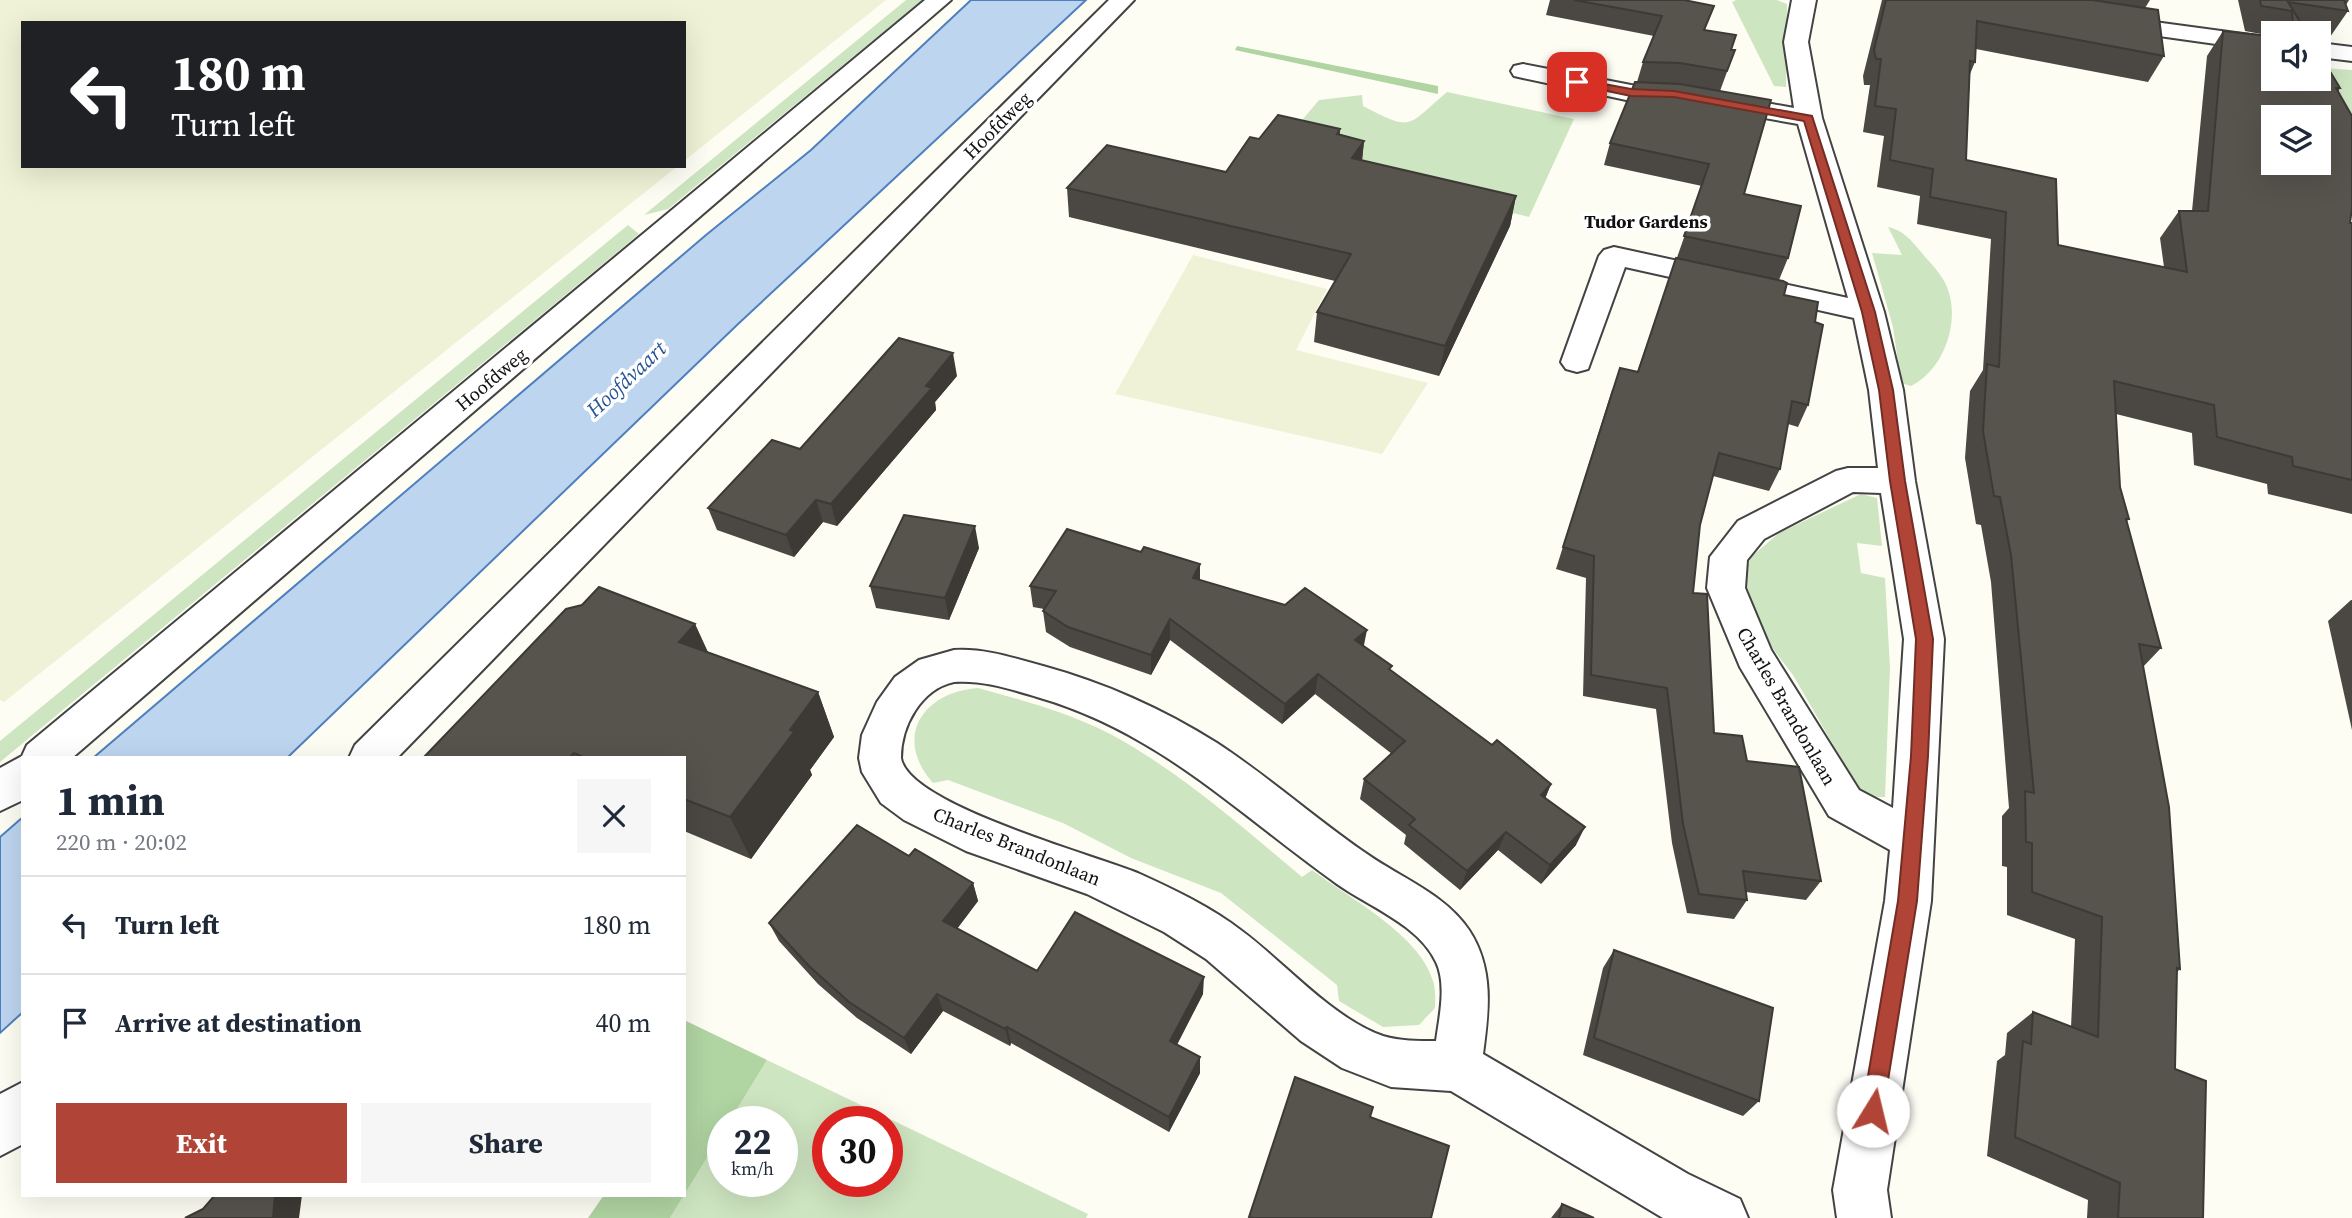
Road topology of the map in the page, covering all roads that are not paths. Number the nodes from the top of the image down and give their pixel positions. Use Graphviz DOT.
graph roads {
  1 [pos="939,0"];
  2 [pos="1122,0"];
  3 [pos="1804,0"];
  4 [pos="2082,18"];
  5 [pos="2261,43"];
  6 [pos="2331,51"];
  7 [pos="2352,54"];
  8 [pos="1523,71"];
  9 [pos="1809,118"];
  10 [pos="1868,312"];
  11 [pos="1577,362"];
  12 [pos="1898,481"];
  13 [pos="44,756"];
  14 [pos="372,756"];
  15 [pos="21,776"];
  16 [pos="0,793"];
  17 [pos="1912,840"];
  18 [pos="1457,1066"];
  19 [pos="21,1109"];
  20 [pos="0,1130"];
  21 [pos="1721,1218"];
  22 [pos="1864,1218"];
  1 -- 13 [label="street, Hoofdweg"];
  2 -- 14 [label="street, Hoofdweg"];
  3 -- 9 [label="street"];
  4 -- 5 [label="street"];
  6 -- 7 [label="street"];
  8 -- 9 [label="street"];
  9 -- 10 [label="street"];
  10 -- 11 [label="street"];
  10 -- 12 [label="street"];
  12 -- 17 [label="street"];
  12 -- 17 [label="street, Charles Brandonlaan"];
  15 -- 16 [label="street"];
  17 -- 22 [label="street"];
  18 -- 18 [label="street, Charles Brandonlaan"];
  18 -- 21 [label="street, Charles Brandonlaan"];
  19 -- 20 [label="street"];
}
